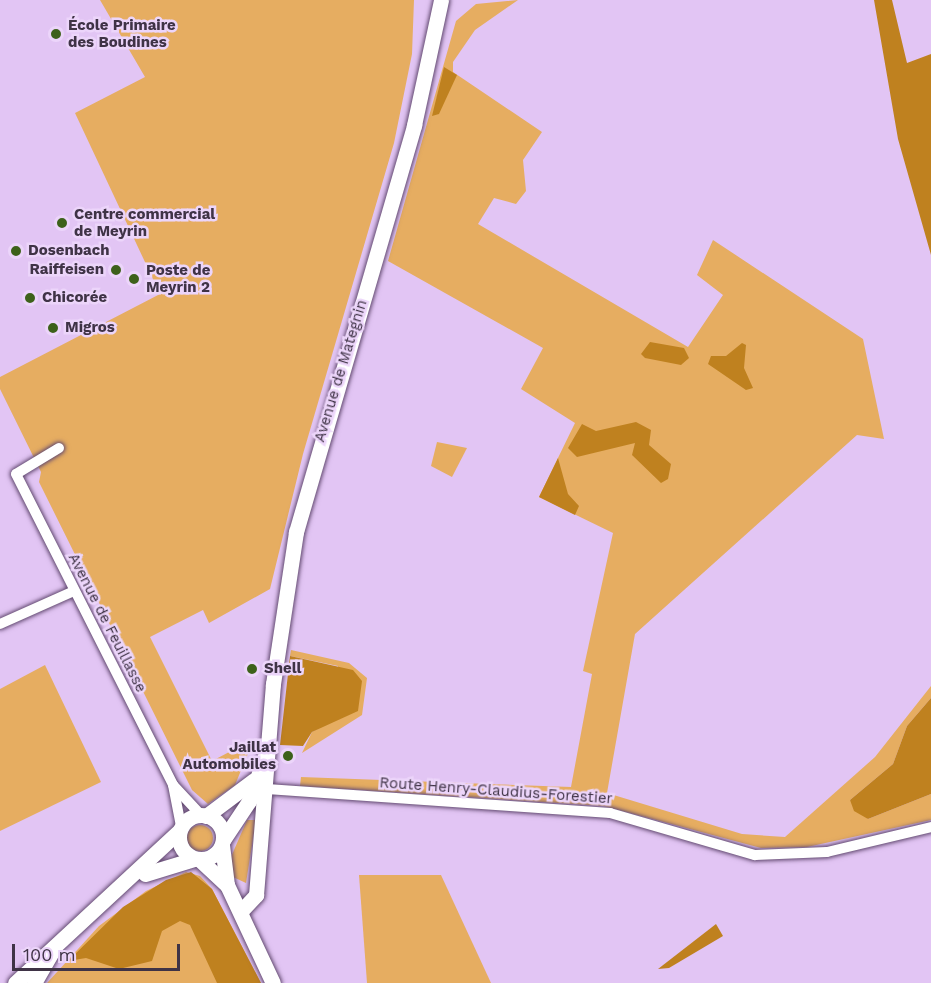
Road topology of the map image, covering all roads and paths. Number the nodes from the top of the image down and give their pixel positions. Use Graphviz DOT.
graph roads {
  1 [pos="441,0"];
  2 [pos="59,448"];
  3 [pos="74,591"];
  4 [pos="0,624"];
  5 [pos="262,783"];
  6 [pos="173,785"];
  7 [pos="203,815"];
  8 [pos="931,827"];
  9 [pos="180,829"];
  10 [pos="222,843"];
  11 [pos="197,859"];
  12 [pos="134,879"];
  13 [pos="227,885"];
  14 [pos="242,910"];
  15 [pos="57,944"];
  16 [pos="15,983"];
  17 [pos="26,983"];
  18 [pos="34,983"];
  19 [pos="273,983"];
  1 -- 5 [label="main road, Avenue de Mategnin"];
  2 -- 3 [label="street, Avenue de Feuillasse"];
  3 -- 4 [label="street"];
  3 -- 6 [label="street, Avenue de Feuillasse"];
  5 -- 7 [label="main road"];
  5 -- 8 [label="street, Route Henry-Claudius-Forestier"];
  5 -- 10 [label="main road, Avenue de Mategnin"];
  5 -- 14 [label="main road, Avenue de Mategnin"];
  6 -- 7 [label="street, Avenue de Feuillasse"];
  6 -- 9 [label="street, Avenue de Feuillasse"];
  7 -- 9 [label="main road"];
  7 -- 10 [label="main road"];
  9 -- 11 [label="main road"];
  9 -- 12 [label="main road"];
  10 -- 11 [label="main road"];
  10 -- 13 [label="main road"];
  11 -- 12 [label="main road"];
  11 -- 13 [label="main road"];
  12 -- 15 [label="main road"];
  13 -- 14 [label="main road"];
  14 -- 19 [label="main road"];
  15 -- 16 [label="main road"];
  15 -- 17 [label="main road"];
  15 -- 18 [label="main road"];
}
